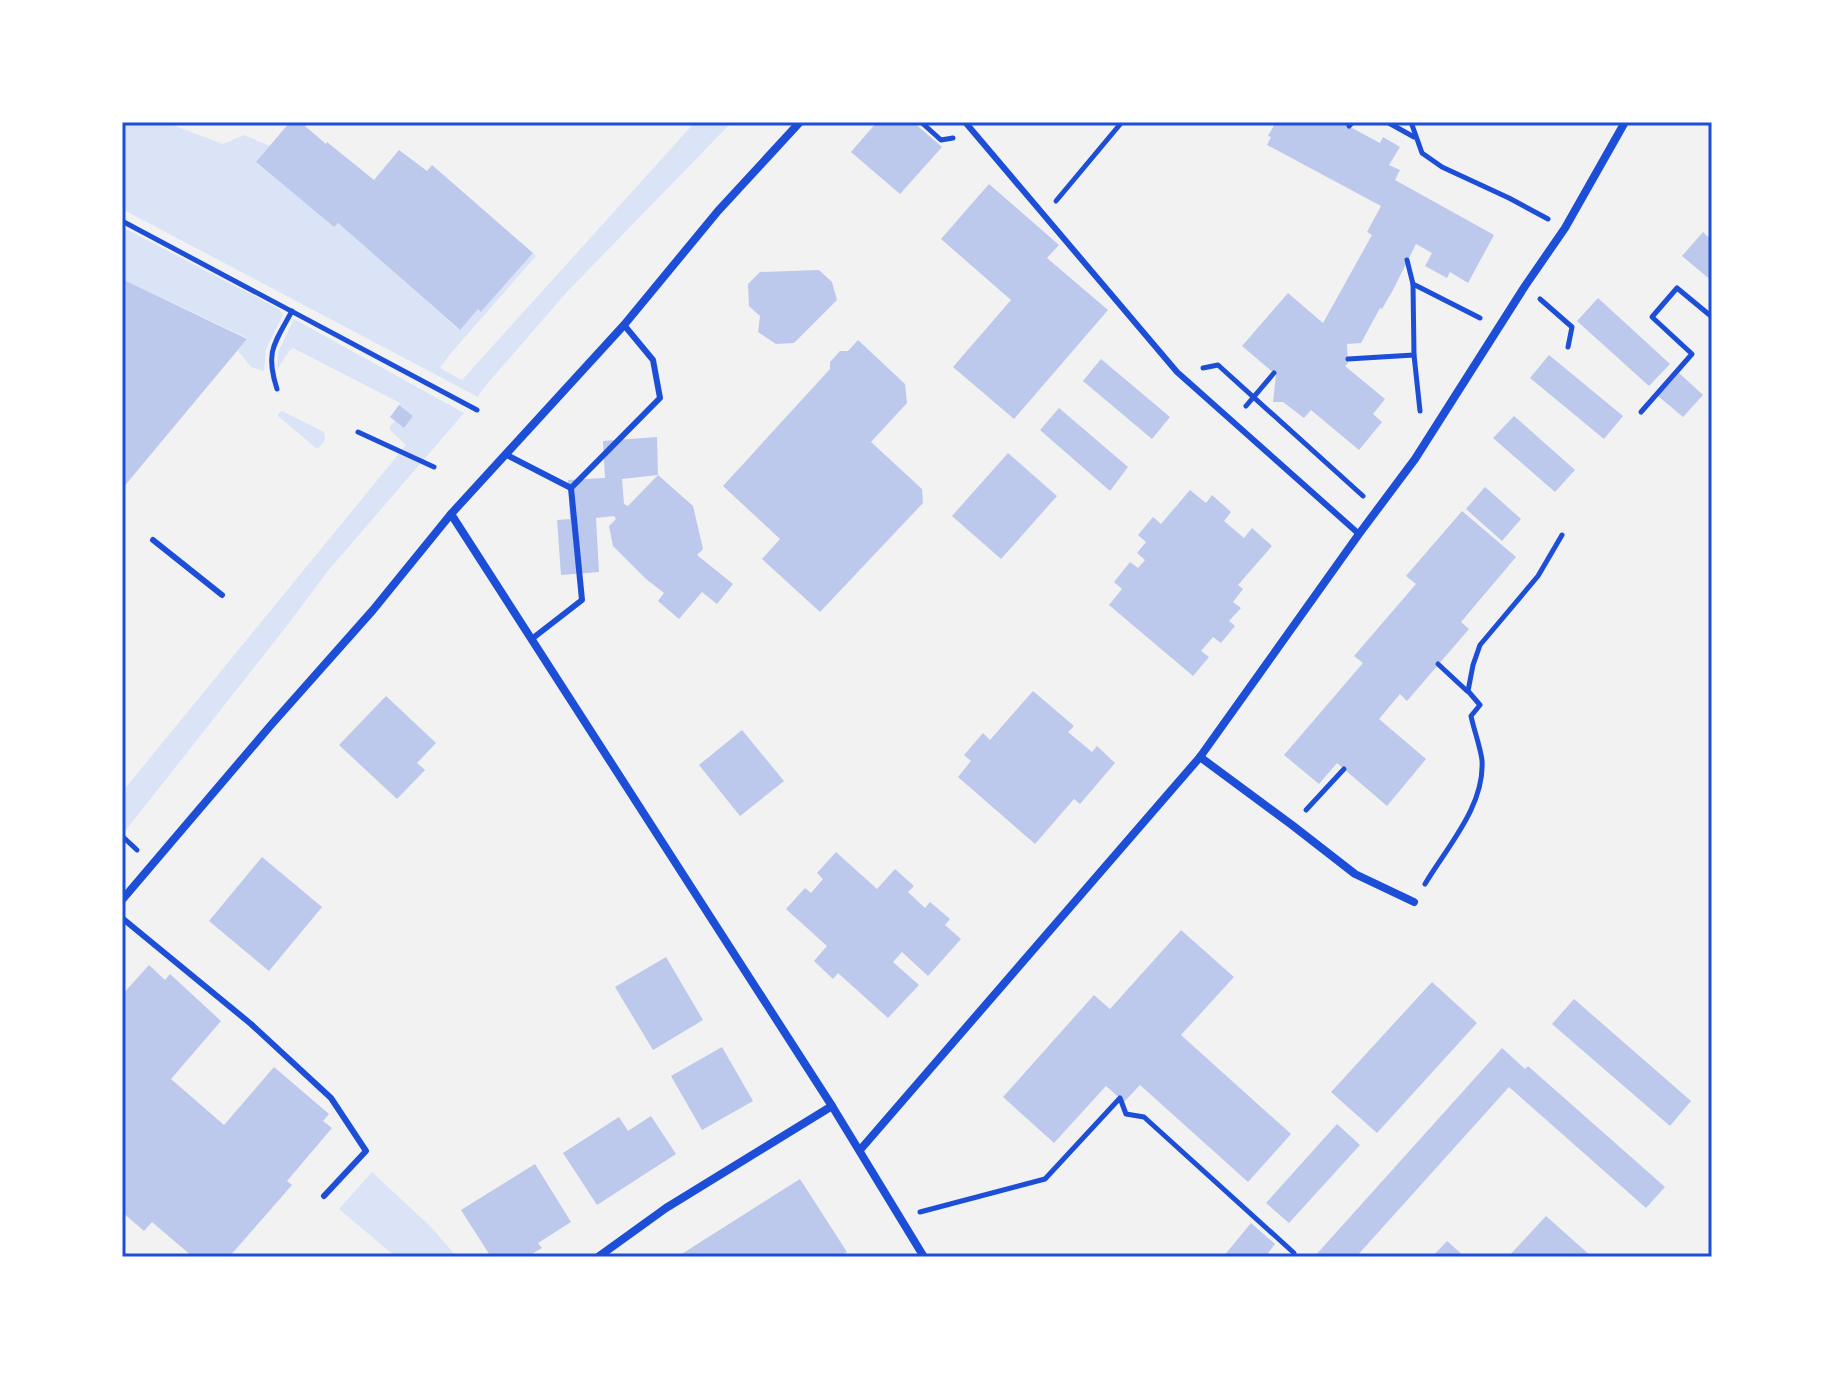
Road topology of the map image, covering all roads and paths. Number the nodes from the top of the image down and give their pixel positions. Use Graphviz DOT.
graph roads {
  1 [pos="800,122"];
  2 [pos="965,122"];
  3 [pos="1122,122"];
  4 [pos="1387,122"];
  5 [pos="1411,122"];
  6 [pos="1625,122"];
  7 [pos="1415,138"];
  8 [pos="1045,214"];
  9 [pos="122,221"];
  10 [pos="1565,228"];
  11 [pos="1407,260"];
  12 [pos="1413,284"];
  13 [pos="1525,286"];
  14 [pos="292,311"];
  15 [pos="1712,317"];
  16 [pos="624,325"];
  17 [pos="1499,328"];
  18 [pos="1568,347"];
  19 [pos="1414,355"];
  20 [pos="1348,359"];
  21 [pos="1177,372"];
  22 [pos="1274,373"];
  23 [pos="277,389"];
  24 [pos="1255,396"];
  25 [pos="477,410"];
  26 [pos="1641,412"];
  27 [pos="1233,422"];
  28 [pos="1434,430"];
  29 [pos="358,432"];
  30 [pos="505,454"];
  31 [pos="434,467"];
  32 [pos="571,488"];
  33 [pos="1378,510"];
  34 [pos="451,514"];
  35 [pos="1359,534"];
  36 [pos="1562,535"];
  37 [pos="153,540"];
  38 [pos="222,595"];
  39 [pos="533,638"];
  40 [pos="1438,664"];
  41 [pos="1468,691"];
  42 [pos="1200,757"];
  43 [pos="1344,769"];
  44 [pos="1292,825"];
  45 [pos="122,900"];
  46 [pos="1414,902"];
  47 [pos="122,918"];
  48 [pos="832,1106"];
  49 [pos="860,1150"];
  50 [pos="324,1196"];
  51 [pos="900,1217"];
  52 [pos="1294,1253"];
  53 [pos="598,1257"];
  54 [pos="924,1257"];
  1 -- 16 [label="street"];
  2 -- 8 [label="lane"];
  3 -- 8 [label="path"];
  4 -- 7 [label="path"];
  5 -- 7 [label="path"];
  6 -- 10 [label="street"];
  7 -- 10 [label="path"];
  8 -- 21 [label="lane"];
  9 -- 14 [label="path"];
  10 -- 13 [label="street"];
  11 -- 12 [label="path"];
  12 -- 17 [label="path"];
  12 -- 19 [label="path"];
  13 -- 17 [label="street"];
  13 -- 18 [label="path"];
  14 -- 23 [label="path"];
  14 -- 25 [label="path"];
  15 -- 26 [label="path"];
  16 -- 30 [label="street"];
  16 -- 32 [label="lane"];
  17 -- 28 [label="street"];
  19 -- 20 [label="path"];
  19 -- 28 [label="path"];
  21 -- 24 [label="path"];
  21 -- 27 [label="lane"];
  22 -- 24 [label="path"];
  24 -- 27 [label="path"];
  24 -- 33 [label="path"];
  27 -- 35 [label="lane"];
  28 -- 33 [label="street"];
  29 -- 31 [label="path"];
  30 -- 32 [label="lane"];
  30 -- 34 [label="street"];
  32 -- 39 [label="lane"];
  33 -- 35 [label="street"];
  34 -- 39 [label="street"];
  34 -- 45 [label="street"];
  35 -- 42 [label="street"];
  36 -- 41 [label="path"];
  37 -- 38 [label="lane"];
  39 -- 48 [label="street"];
  40 -- 41 [label="path"];
  41 -- 46 [label="path"];
  42 -- 44 [label="street"];
  42 -- 49 [label="street"];
  43 -- 44 [label="path"];
  44 -- 46 [label="street"];
  47 -- 50 [label="lane"];
  48 -- 49 [label="street"];
  48 -- 53 [label="street"];
  49 -- 51 [label="street"];
  51 -- 52 [label="path"];
  51 -- 54 [label="street"];
}
